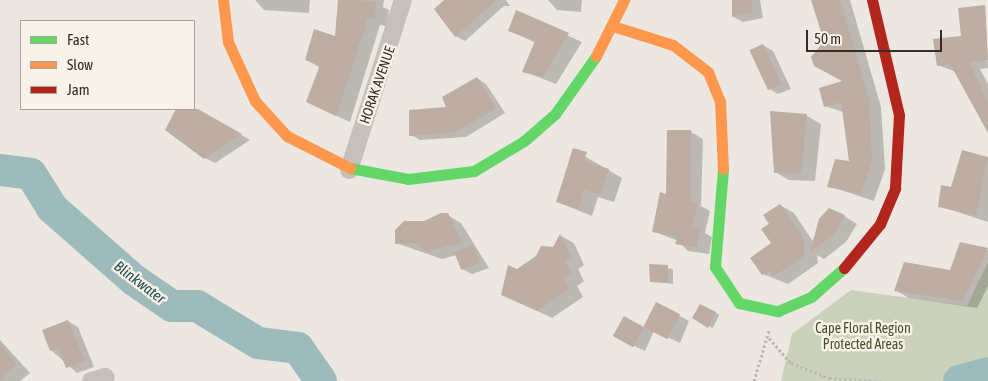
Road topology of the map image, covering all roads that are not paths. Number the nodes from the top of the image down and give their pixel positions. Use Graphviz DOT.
graph roads {
  1 [pos="223,0"];
  2 [pos="403,0"];
  3 [pos="624,0"];
  4 [pos="872,0"];
  5 [pos="613,26"];
  6 [pos="349,170"];
  1 -- 6 [label="street"];
  2 -- 6 [label="street, HORAK AVENUE"];
  3 -- 5 [label="street"];
  4 -- 5 [label="street"];
  5 -- 6 [label="street"];
}
